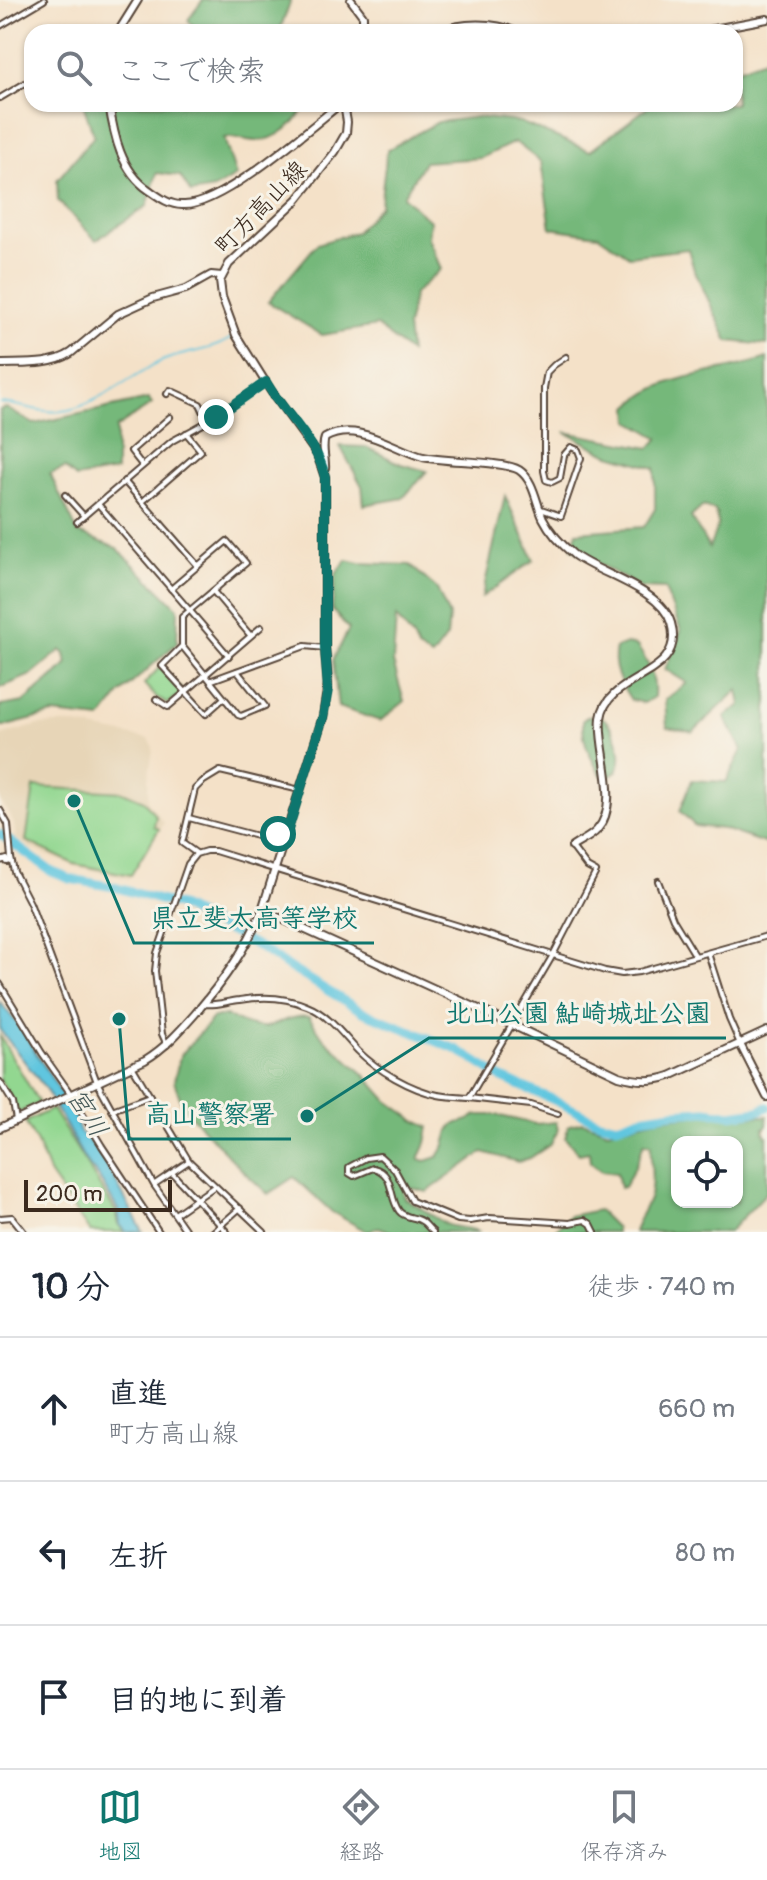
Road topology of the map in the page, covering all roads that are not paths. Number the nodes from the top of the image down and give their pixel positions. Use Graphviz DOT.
graph roads {
  1 [pos="44,0"];
  2 [pos="138,0"];
  3 [pos="348,0"];
  4 [pos="767,19"];
  5 [pos="123,24"];
  6 [pos="363,24"];
  7 [pos="740,24"];
  8 [pos="0,26"];
  9 [pos="24,84"];
  10 [pos="0,98"];
  11 [pos="111,112"];
  12 [pos="332,112"];
  13 [pos="344,112"];
  14 [pos="222,276"];
  15 [pos="566,357"];
  16 [pos="0,364"];
  17 [pos="266,382"];
  18 [pos="167,394"];
  19 [pos="170,417"];
  20 [pos="208,421"];
  21 [pos="186,432"];
  22 [pos="142,466"];
  23 [pos="325,477"];
  24 [pos="124,481"];
  25 [pos="65,495"];
  26 [pos="142,502"];
  27 [pos="98,504"];
  28 [pos="539,508"];
  29 [pos="84,516"];
  30 [pos="77,522"];
  31 [pos="198,566"];
  32 [pos="171,589"];
  33 [pos="213,591"];
  34 [pos="191,611"];
  35 [pos="261,627"];
  36 [pos="251,636"];
  37 [pos="182,646"];
  38 [pos="325,648"];
  39 [pos="229,656"];
  40 [pos="237,671"];
  41 [pos="206,675"];
  42 [pos="212,680"];
  43 [pos="186,692"];
  44 [pos="224,698"];
  45 [pos="156,699"];
  46 [pos="300,790"];
  47 [pos="0,810"];
  48 [pos="189,818"];
  49 [pos="286,836"];
  50 [pos="572,847"];
  51 [pos="196,854"];
  52 [pos="11,860"];
  53 [pos="0,861"];
  54 [pos="275,869"];
  55 [pos="658,881"];
  56 [pos="262,910"];
  57 [pos="767,936"];
  58 [pos="708,953"];
  59 [pos="553,955"];
  60 [pos="695,955"];
  61 [pos="0,984"];
  62 [pos="203,1004"];
  63 [pos="511,1026"];
  64 [pos="767,1031"];
  65 [pos="740,1044"];
  66 [pos="167,1045"];
  67 [pos="132,1066"];
  68 [pos="0,1082"];
  69 [pos="97,1082"];
  70 [pos="70,1095"];
  71 [pos="150,1096"];
  72 [pos="766,1096"];
  73 [pos="469,1098"];
  74 [pos="112,1110"];
  75 [pos="558,1114"];
  76 [pos="18,1119"];
  77 [pos="0,1128"];
  78 [pos="189,1161"];
  79 [pos="172,1173"];
  80 [pos="154,1185"];
  81 [pos="216,1186"];
  82 [pos="196,1199"];
  83 [pos="240,1208"];
  84 [pos="175,1214"];
  85 [pos="0,1218"];
  86 [pos="221,1225"];
  87 [pos="24,1232"];
  88 [pos="159,1232"];
  89 [pos="187,1232"];
  90 [pos="213,1232"];
  91 [pos="227,1232"];
  92 [pos="264,1232"];
  93 [pos="433,1232"];
  94 [pos="595,1232"];
  1 -- 8 [label="street"];
  2 -- 5 [label="street"];
  3 -- 6 [label="street"];
  4 -- 7 [label="street"];
  9 -- 10 [label="street"];
  11 -- 12 [label="street"];
  13 -- 14 [label="street, 町方高山線"];
  14 -- 16 [label="street"];
  14 -- 17 [label="street, 町方高山線"];
  15 -- 28 [label="street"];
  17 -- 20 [label="street"];
  17 -- 23 [label="street, 町方高山線"];
  18 -- 20 [label="street"];
  19 -- 22 [label="street"];
  20 -- 21 [label="street"];
  21 -- 22 [label="street"];
  21 -- 26 [label="street"];
  22 -- 24 [label="street"];
  23 -- 28 [label="street"];
  23 -- 38 [label="street, 町方高山線"];
  24 -- 26 [label="street"];
  24 -- 27 [label="street"];
  25 -- 29 [label="street"];
  26 -- 31 [label="street"];
  27 -- 29 [label="street"];
  27 -- 32 [label="street"];
  28 -- 50 [label="street"];
  29 -- 30 [label="street"];
  31 -- 32 [label="street"];
  31 -- 33 [label="street"];
  32 -- 34 [label="street"];
  33 -- 34 [label="street"];
  33 -- 36 [label="street"];
  34 -- 37 [label="street"];
  34 -- 39 [label="street"];
  35 -- 36 [label="street"];
  36 -- 39 [label="street"];
  37 -- 41 [label="street"];
  37 -- 43 [label="street"];
  38 -- 40 [label="street"];
  38 -- 46 [label="street, 町方高山線"];
  39 -- 41 [label="street"];
  40 -- 42 [label="street"];
  40 -- 44 [label="street"];
  41 -- 42 [label="street"];
  41 -- 43 [label="street"];
  42 -- 44 [label="street"];
  43 -- 44 [label="street"];
  43 -- 45 [label="street"];
  46 -- 48 [label="street"];
  46 -- 49 [label="street, 町方高山線"];
  47 -- 52 [label="street"];
  48 -- 49 [label="street"];
  48 -- 51 [label="street"];
  49 -- 54 [label="street, 町方高山線"];
  50 -- 59 [label="street"];
  51 -- 54 [label="street"];
  51 -- 66 [label="street"];
  52 -- 53 [label="street"];
  52 -- 69 [label="street"];
  54 -- 56 [label="street, 町方高山線"];
  54 -- 59 [label="street"];
  55 -- 60 [label="street"];
  56 -- 62 [label="street, 町方高山線"];
  56 -- 63 [label="street"];
  57 -- 58 [label="street"];
  58 -- 60 [label="street"];
  58 -- 65 [label="street"];
  59 -- 60 [label="street"];
  59 -- 63 [label="street"];
  61 -- 70 [label="street"];
  62 -- 66 [label="street, 町方高山線"];
  62 -- 73 [label="street"];
  63 -- 65 [label="street"];
  63 -- 73 [label="street"];
  64 -- 65 [label="street"];
  65 -- 72 [label="street"];
  66 -- 67 [label="street, 町方高山線"];
  67 -- 69 [label="street, 町方高山線"];
  67 -- 71 [label="street"];
  68 -- 76 [label="street"];
  69 -- 70 [label="street, 町方高山線"];
  69 -- 74 [label="street"];
  70 -- 76 [label="street, 町方高山線"];
  70 -- 88 [label="street"];
  71 -- 74 [label="street"];
  71 -- 78 [label="street"];
  73 -- 75 [label="street"];
  74 -- 80 [label="street"];
  76 -- 77 [label="street, 町方高山線"];
  78 -- 79 [label="street"];
  78 -- 81 [label="street"];
  79 -- 80 [label="street"];
  79 -- 82 [label="street"];
  80 -- 84 [label="street"];
  81 -- 82 [label="street"];
  81 -- 83 [label="street"];
  82 -- 84 [label="street"];
  82 -- 86 [label="street"];
  83 -- 86 [label="street"];
  83 -- 92 [label="street"];
  84 -- 89 [label="street"];
  85 -- 87 [label="street"];
  86 -- 90 [label="street"];
  86 -- 91 [label="street"];
  93 -- 94 [label="street"];
}
